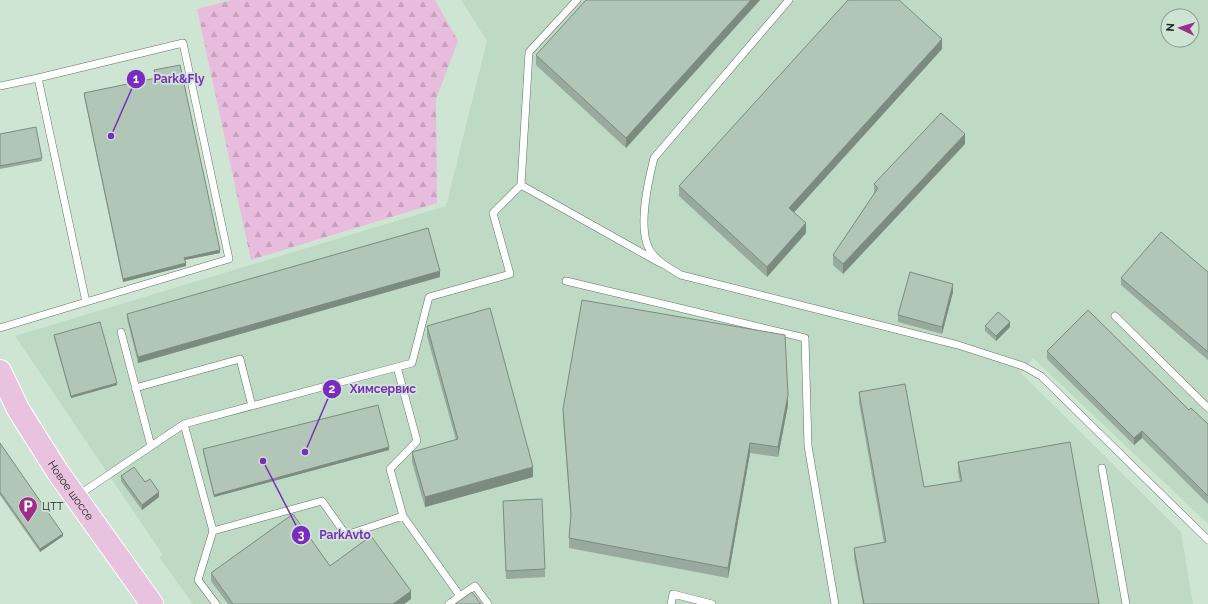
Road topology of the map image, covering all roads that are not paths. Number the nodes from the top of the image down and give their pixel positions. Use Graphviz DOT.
graph roads {
  1 [pos="576,0"];
  2 [pos="789,0"];
  3 [pos="38,78"];
  4 [pos="0,86"];
  5 [pos="521,185"];
  6 [pos="663,265"];
  7 [pos="566,281"];
  8 [pos="86,302"];
  9 [pos="1115,316"];
  10 [pos="0,328"];
  11 [pos="121,332"];
  12 [pos="396,367"];
  13 [pos="0,371"];
  14 [pos="135,388"];
  15 [pos="252,406"];
  16 [pos="1208,408"];
  17 [pos="184,424"];
  18 [pos="151,446"];
  19 [pos="1102,468"];
  20 [pos="75,497"];
  21 [pos="403,516"];
  22 [pos="213,531"];
  23 [pos="1208,540"];
  24 [pos="460,596"];
  25 [pos="152,604"];
  26 [pos="216,604"];
  27 [pos="449,604"];
  28 [pos="488,604"];
  29 [pos="671,604"];
  30 [pos="712,604"];
  31 [pos="835,604"];
  32 [pos="1126,604"];
  1 -- 5 [label="lane"];
  2 -- 6 [label="lane"];
  3 -- 4 [label="lane"];
  3 -- 8 [label="lane"];
  3 -- 8 [label="lane"];
  5 -- 6 [label="lane"];
  5 -- 12 [label="lane"];
  6 -- 23 [label="lane"];
  7 -- 31 [label="lane"];
  8 -- 10 [label="lane"];
  9 -- 16 [label="lane"];
  11 -- 14 [label="lane"];
  12 -- 15 [label="lane"];
  12 -- 21 [label="lane"];
  13 -- 20 [label="main road, Новое шоссе"];
  14 -- 15 [label="lane"];
  14 -- 18 [label="lane"];
  15 -- 17 [label="lane"];
  17 -- 18 [label="lane"];
  17 -- 22 [label="lane"];
  18 -- 20 [label="lane"];
  19 -- 32 [label="lane"];
  20 -- 25 [label="main road, Новое шоссе"];
  21 -- 22 [label="lane"];
  21 -- 24 [label="lane"];
  22 -- 26 [label="lane"];
  24 -- 27 [label="lane"];
  24 -- 28 [label="lane"];
  29 -- 30 [label="lane"];
}
